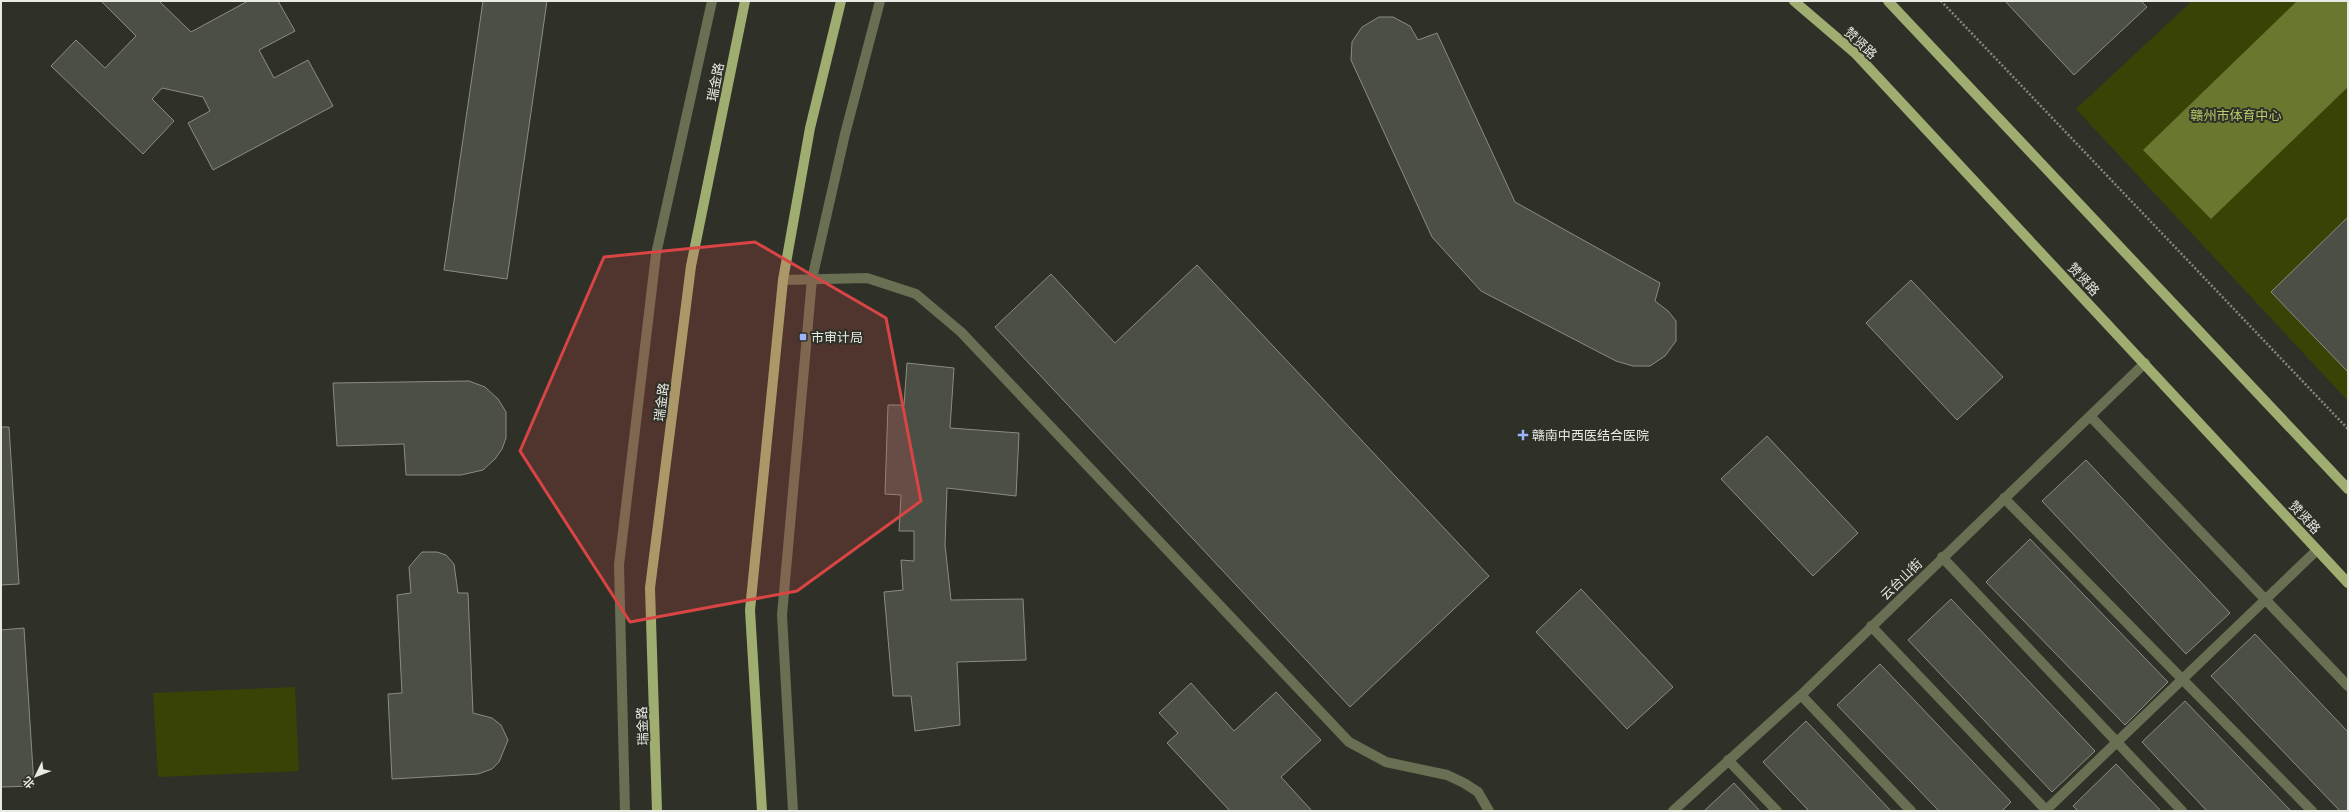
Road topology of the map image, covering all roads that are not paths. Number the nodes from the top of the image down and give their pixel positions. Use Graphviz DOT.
graph roads {
  1 [pos="712,1"];
  2 [pos="745,1"];
  3 [pos="841,1"];
  4 [pos="880,1"];
  5 [pos="1794,1"];
  6 [pos="1888,1"];
  7 [pos="812,279"];
  8 [pos="782,280"];
  9 [pos="2145,363"];
  10 [pos="2091,417"];
  11 [pos="2348,489"];
  12 [pos="2004,498"];
  13 [pos="2317,550"];
  14 [pos="1942,557"];
  15 [pos="2348,584"];
  16 [pos="2266,599"];
  17 [pos="1871,626"];
  18 [pos="2182,679"];
  19 [pos="2348,686"];
  20 [pos="1802,695"];
  21 [pos="2117,742"];
  22 [pos="1728,760"];
  23 [pos="625,811"];
  24 [pos="657,811"];
  25 [pos="762,811"];
  26 [pos="793,811"];
  27 [pos="1489,811"];
  28 [pos="1673,811"];
  29 [pos="1777,811"];
  30 [pos="1911,811"];
  31 [pos="2046,811"];
  32 [pos="2182,811"];
  33 [pos="2312,811"];
  1 -- 23 [label="street"];
  2 -- 24 [label="main road, 瑞金路"];
  3 -- 8 [label="main road"];
  4 -- 7 [label="street"];
  5 -- 9 [label="main road, 赞贤路"];
  6 -- 11 [label="main road"];
  7 -- 8 [label="street"];
  7 -- 26 [label="street"];
  7 -- 27 [label="street"];
  8 -- 25 [label="main road"];
  9 -- 10 [label="street, 云台山街"];
  9 -- 13 [label="main road, 赞贤路"];
  10 -- 12 [label="street, 云台山街"];
  10 -- 16 [label="street"];
  12 -- 14 [label="street, 云台山街"];
  12 -- 18 [label="street"];
  13 -- 15 [label="main road, 赞贤路"];
  13 -- 16 [label="street"];
  14 -- 17 [label="street, 云台山街"];
  14 -- 21 [label="street"];
  16 -- 18 [label="street"];
  16 -- 19 [label="street"];
  17 -- 20 [label="street, 云台山街"];
  17 -- 31 [label="street"];
  18 -- 21 [label="street"];
  18 -- 33 [label="street"];
  20 -- 22 [label="street, 云台山街"];
  20 -- 30 [label="street"];
  21 -- 31 [label="street"];
  21 -- 32 [label="street"];
  22 -- 28 [label="street, 云台山街"];
  22 -- 29 [label="street"];
}
